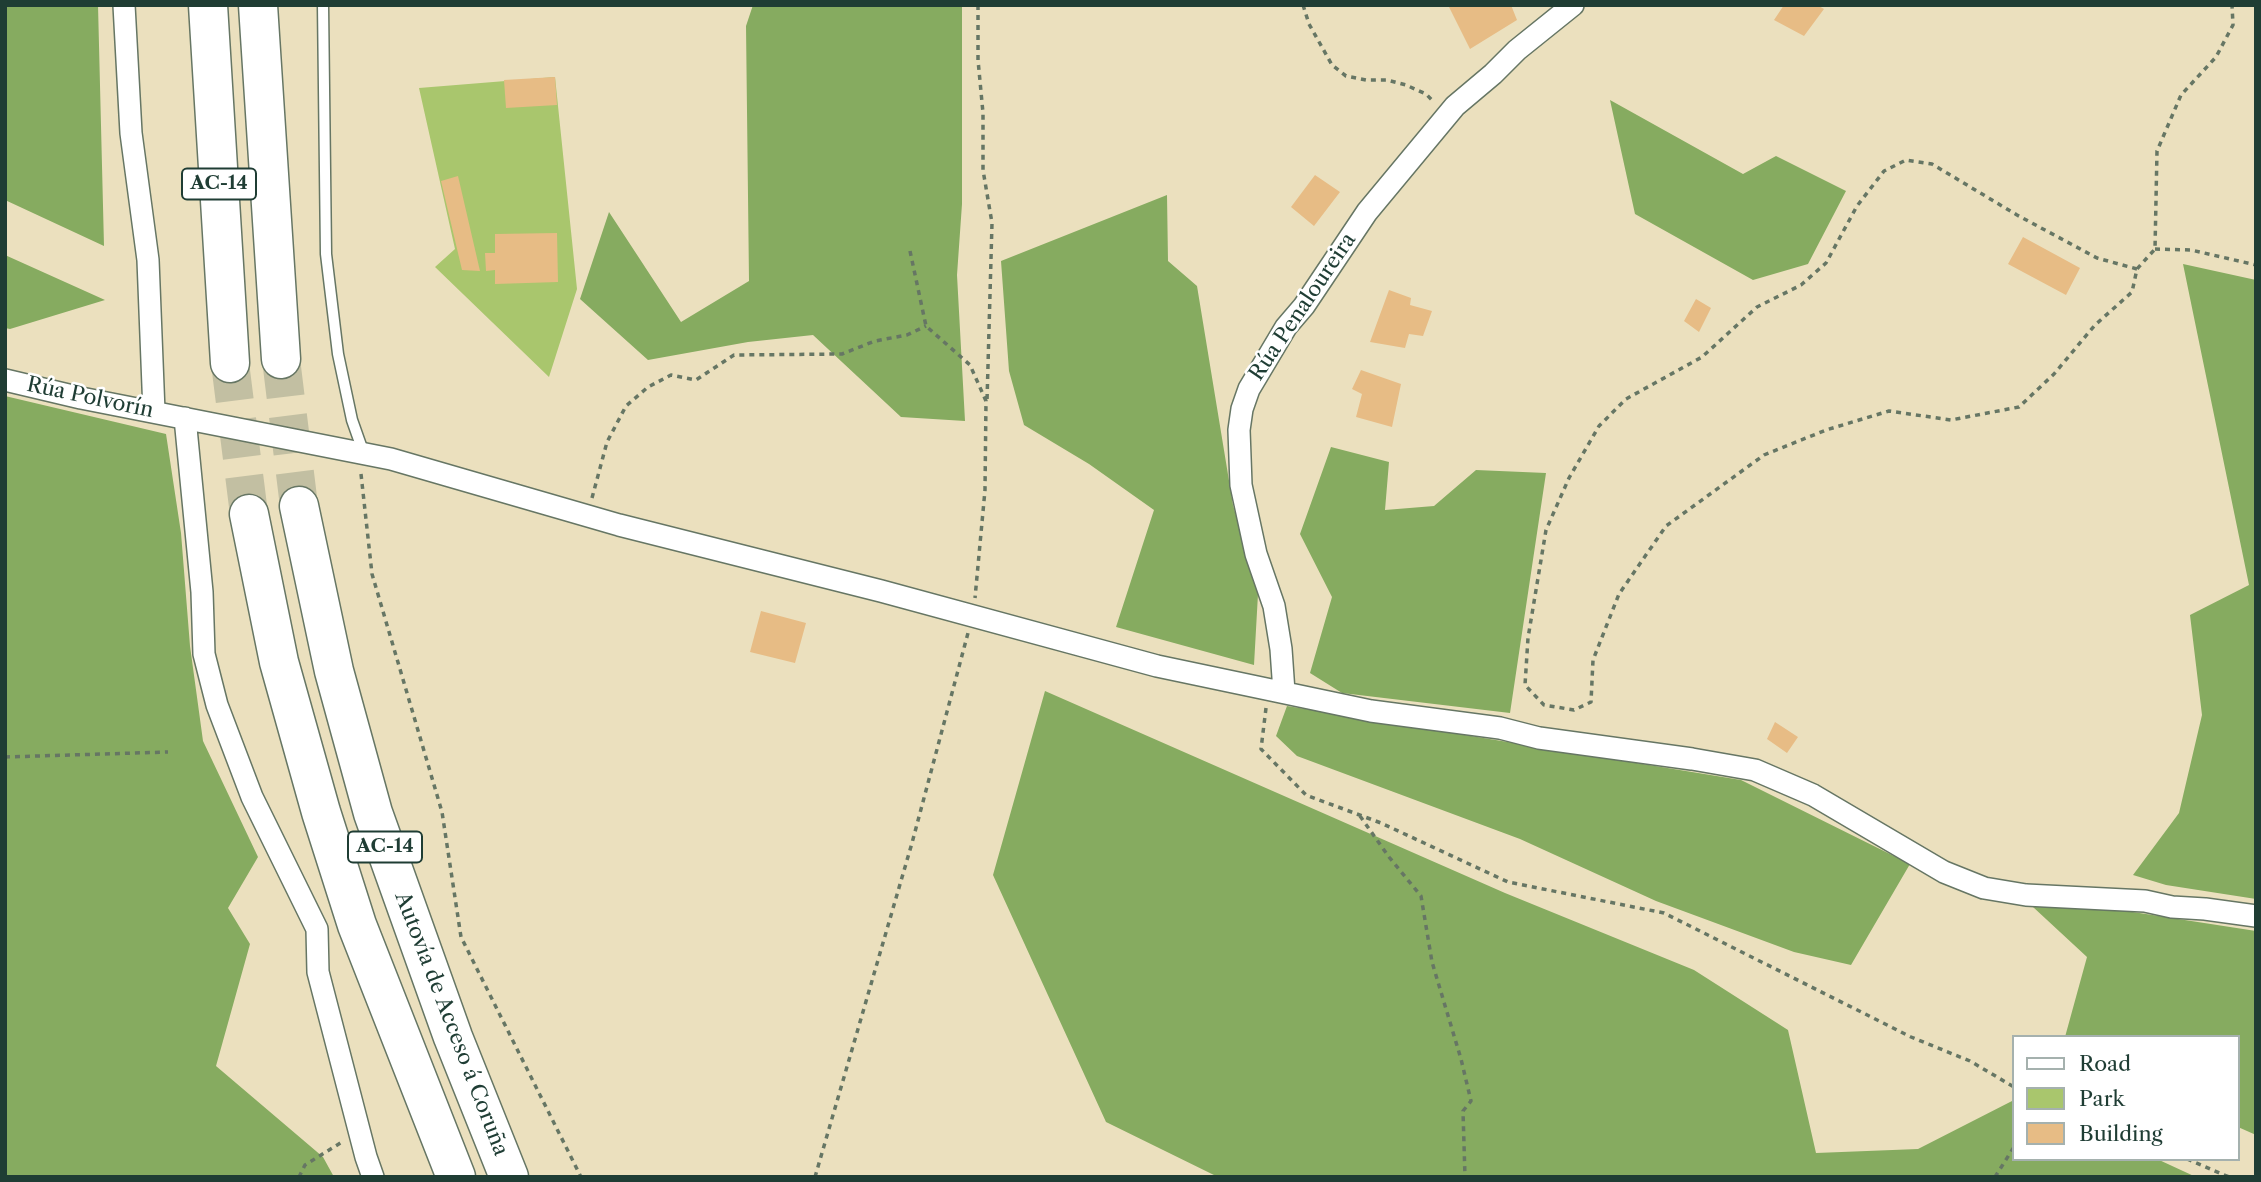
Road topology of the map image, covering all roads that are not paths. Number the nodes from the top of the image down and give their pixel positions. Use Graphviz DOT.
graph roads {
  1 [pos="124,5"];
  2 [pos="208,5"];
  3 [pos="258,5"];
  4 [pos="323,5"];
  5 [pos="1573,5"];
  6 [pos="281,359"];
  7 [pos="230,363"];
  8 [pos="5,380"];
  9 [pos="171,415"];
  10 [pos="362,464"];
  11 [pos="299,506"];
  12 [pos="248,514"];
  13 [pos="1277,691"];
  14 [pos="2256,916"];
  15 [pos="373,1177"];
  16 [pos="456,1177"];
  17 [pos="509,1177"];
  1 -- 9 [label="street"];
  2 -- 7 [label="highway, AC-14"];
  3 -- 6 [label="highway, AC-14"];
  4 -- 10 [label="lane"];
  5 -- 13 [label="street, Rúa Penaloureira"];
  8 -- 9 [label="street, Rúa Polvorín"];
  9 -- 10 [label="street, Rúa Polvorín"];
  9 -- 15 [label="street"];
  10 -- 13 [label="street, Rúa Polvorín"];
  11 -- 17 [label="highway, Autovía de Acceso á Coruña / AC-14"];
  12 -- 16 [label="highway, AC-14"];
  13 -- 14 [label="street, Rúa Polvorín"];
}
